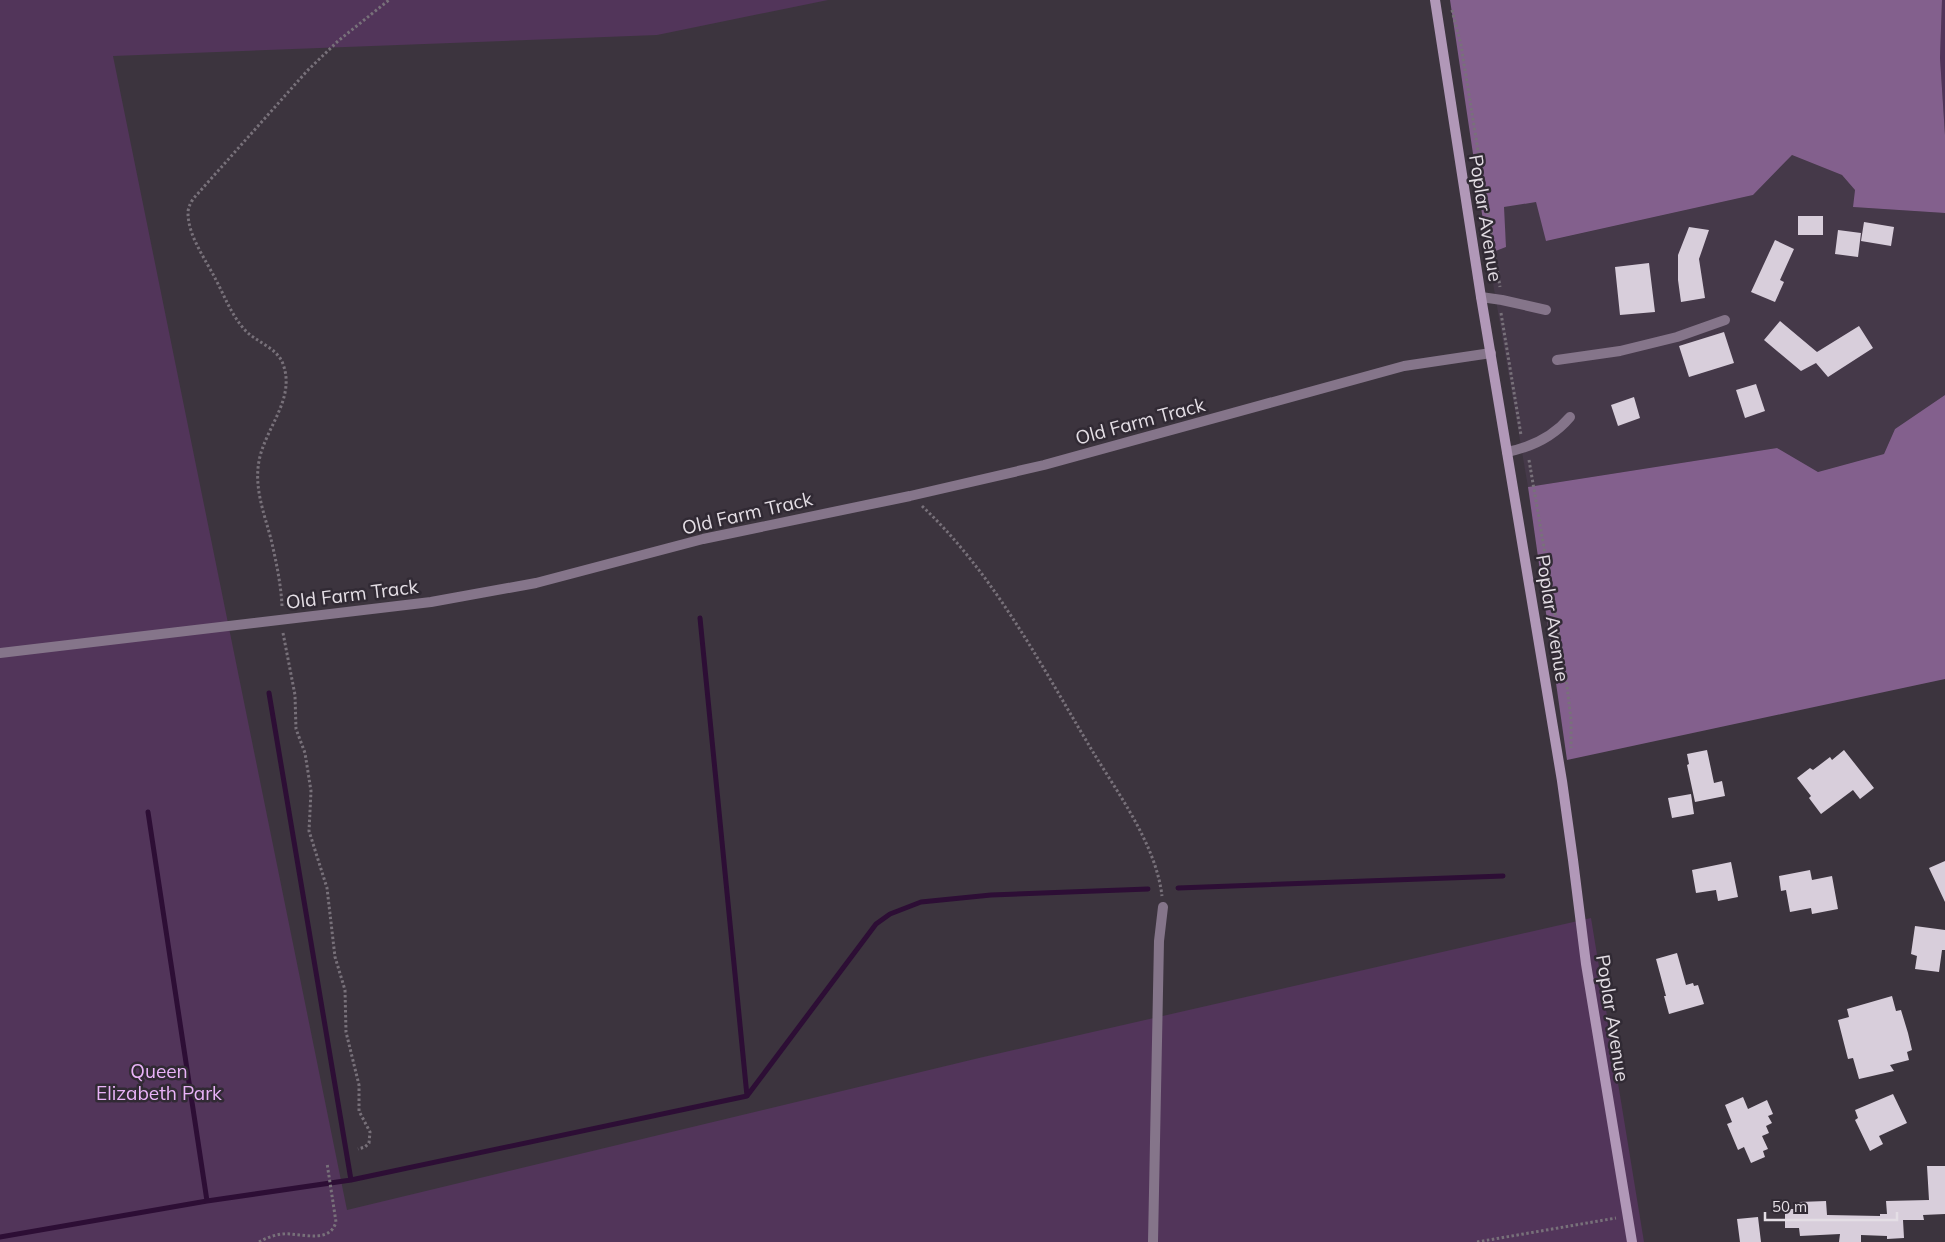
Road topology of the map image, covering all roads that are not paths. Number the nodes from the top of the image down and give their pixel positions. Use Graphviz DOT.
graph roads {
  1 [pos="1435,0"];
  2 [pos="1481,297"];
  3 [pos="1546,310"];
  4 [pos="1725,320"];
  5 [pos="1490,353"];
  6 [pos="1557,360"];
  7 [pos="1570,417"];
  8 [pos="1507,452"];
  9 [pos="0,653"];
  10 [pos="1163,907"];
  11 [pos="1153,1242"];
  12 [pos="1632,1242"];
  1 -- 2 [label="main road, Poplar Avenue"];
  2 -- 3 [label="street"];
  2 -- 5 [label="main road, Poplar Avenue"];
  4 -- 6 [label="street"];
  5 -- 8 [label="main road, Poplar Avenue"];
  5 -- 9 [label="street, Old Farm Track"];
  7 -- 8 [label="street"];
  8 -- 12 [label="main road, Poplar Avenue"];
  10 -- 11 [label="street"];
}
